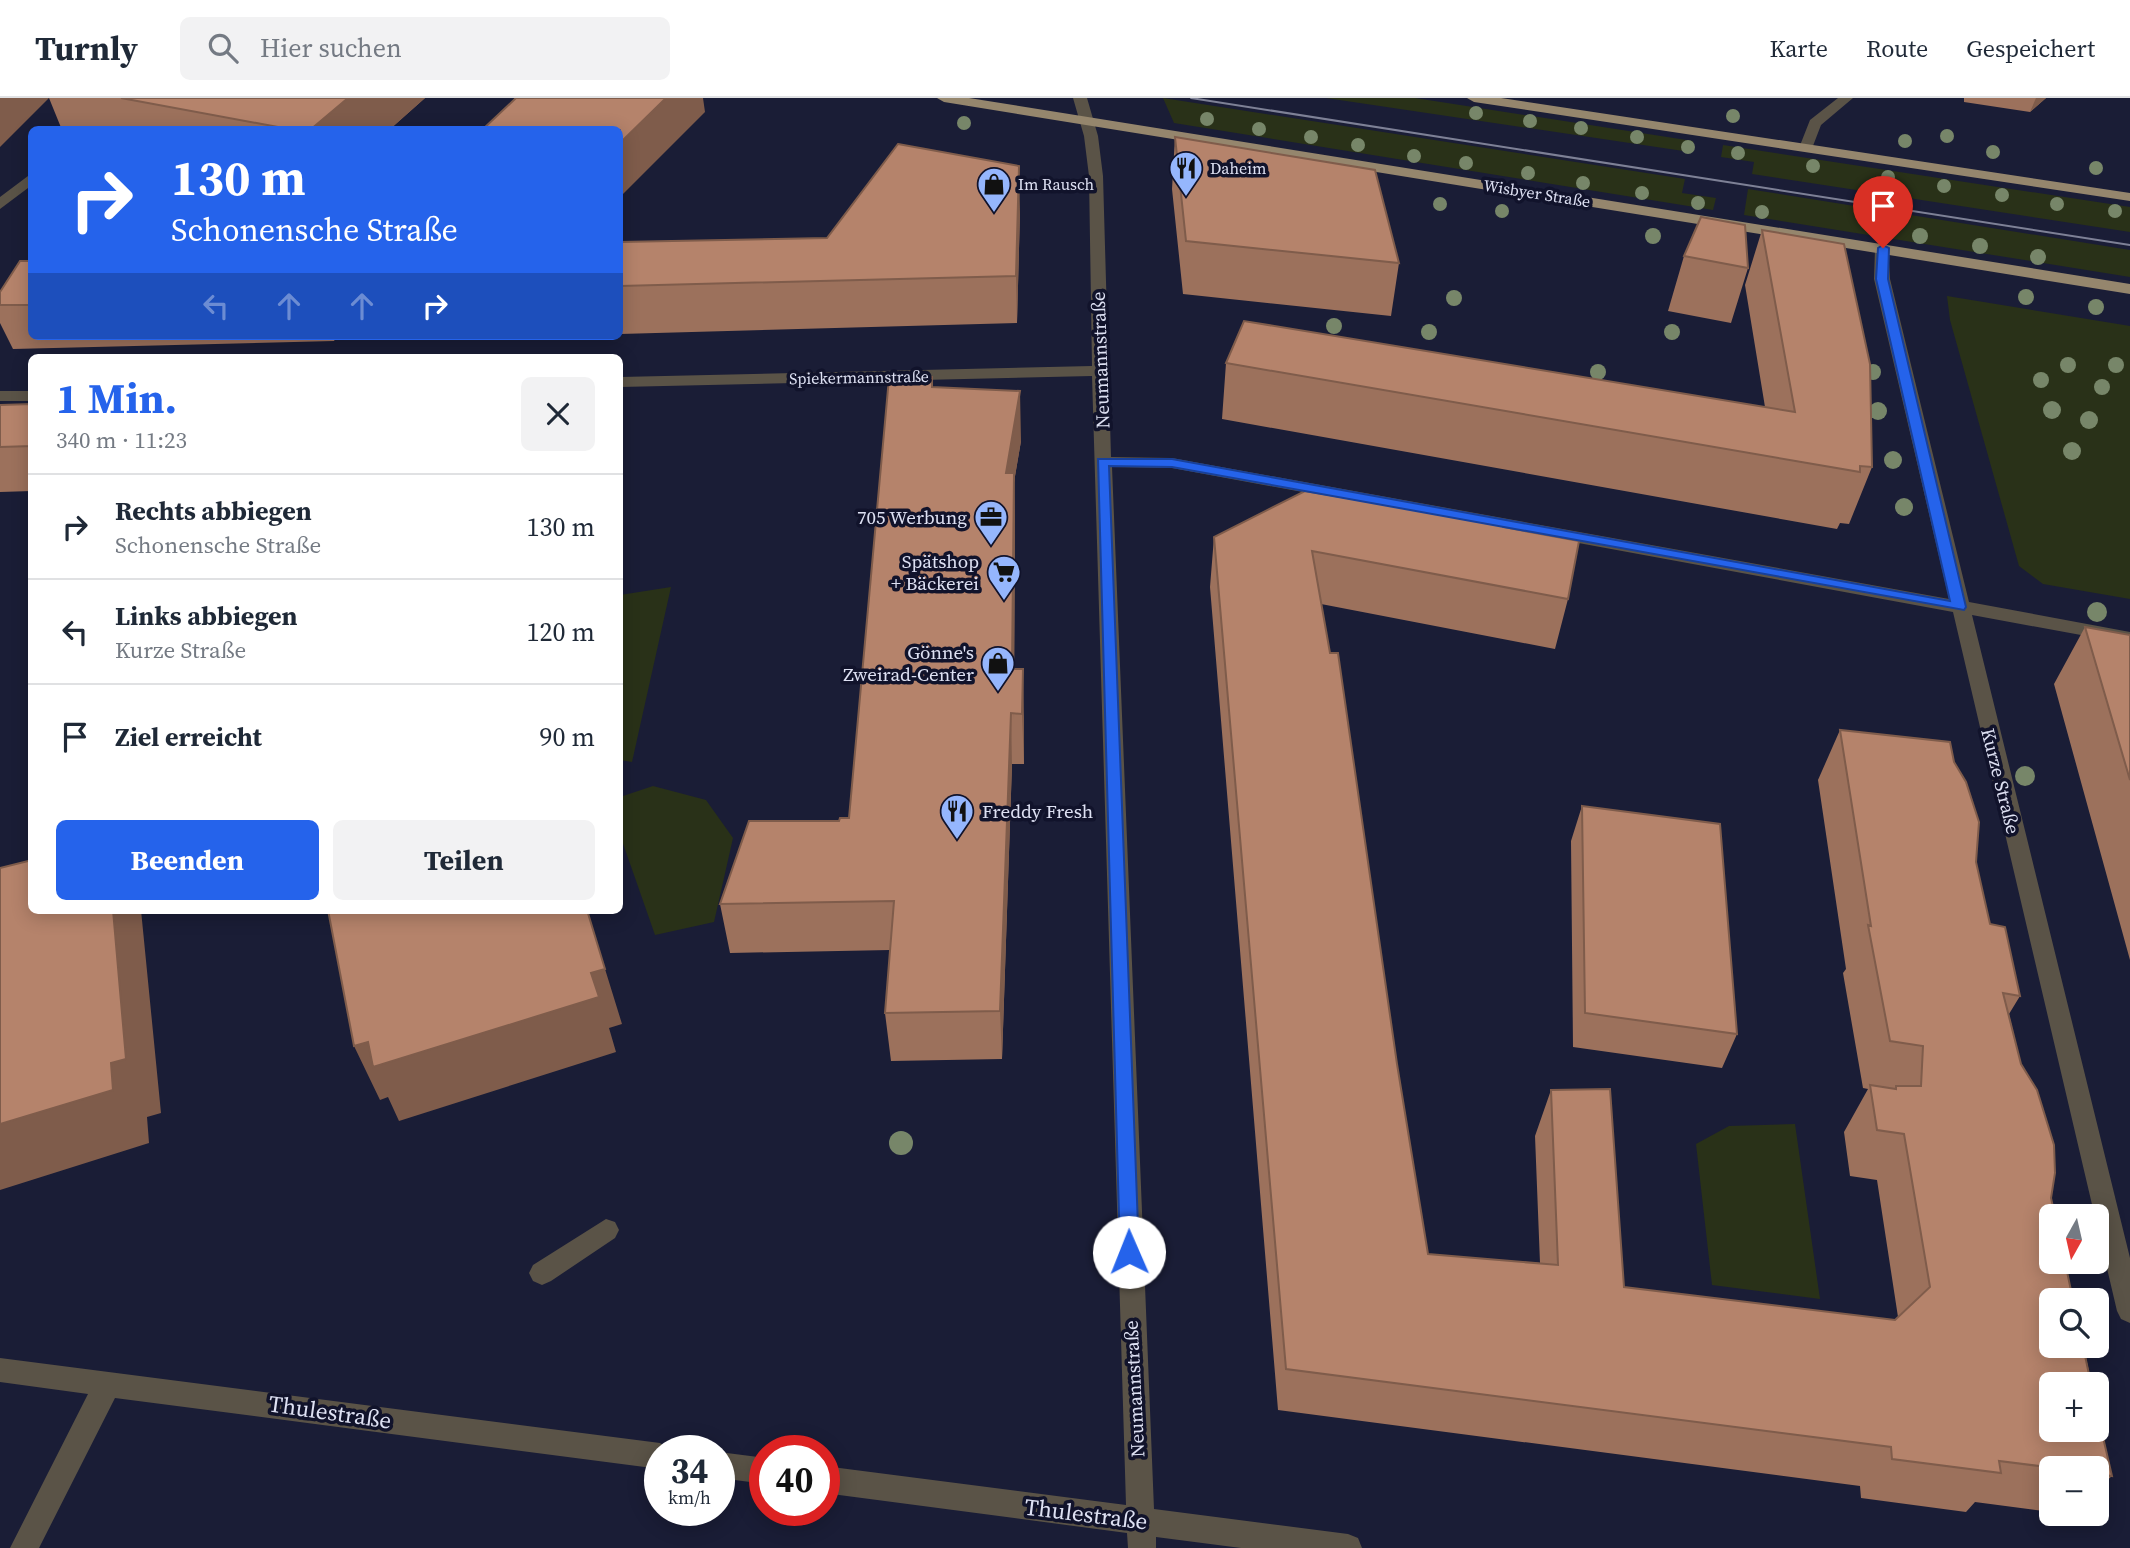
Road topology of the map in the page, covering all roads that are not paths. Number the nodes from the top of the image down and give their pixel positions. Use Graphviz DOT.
graph roads {
  1 [pos="944,98"];
  2 [pos="1080,98"];
  3 [pos="1474,98"];
  4 [pos="1846,98"];
  5 [pos="1090,121"];
  6 [pos="1806,148"];
  7 [pos="28,180"];
  8 [pos="2130,197"];
  9 [pos="0,205"];
  10 [pos="1883,248"];
  11 [pos="2130,289"];
  12 [pos="1099,371"];
  13 [pos="623,382"];
  14 [pos="0,396"];
  15 [pos="28,396"];
  16 [pos="1103,462"];
  17 [pos="1959,607"];
  18 [pos="2130,638"];
  19 [pos="606,1230"];
  20 [pos="542,1273"];
  21 [pos="2130,1311"];
  22 [pos="0,1370"];
  23 [pos="108,1383"];
  24 [pos="644,1454"];
  25 [pos="840,1482"];
  26 [pos="1141,1534"];
  27 [pos="24,1548"];
  28 [pos="1348,1548"];
  1 -- 5 [label="main road, Wisbyer Straße"];
  2 -- 5 [label="street, Neumannstraße"];
  3 -- 6 [label="main road"];
  4 -- 6 [label="street"];
  5 -- 10 [label="main road, Wisbyer Straße"];
  5 -- 12 [label="street, Neumannstraße"];
  6 -- 8 [label="main road"];
  7 -- 9 [label="street"];
  10 -- 11 [label="main road, Wisbyer Straße"];
  10 -- 17 [label="street, Kurze Straße"];
  12 -- 13 [label="street, Spiekermannstraße"];
  12 -- 16 [label="street, Neumannstraße"];
  14 -- 15 [label="street"];
  16 -- 17 [label="street"];
  16 -- 26 [label="street, Neumannstraße"];
  17 -- 18 [label="street"];
  17 -- 21 [label="street, Kurze Straße"];
  19 -- 20 [label="street"];
  22 -- 23 [label="street, Thulestraße"];
  23 -- 24 [label="street, Thulestraße"];
  23 -- 27 [label="street"];
  25 -- 26 [label="street, Thulestraße"];
  26 -- 28 [label="street, Thulestraße"];
}
